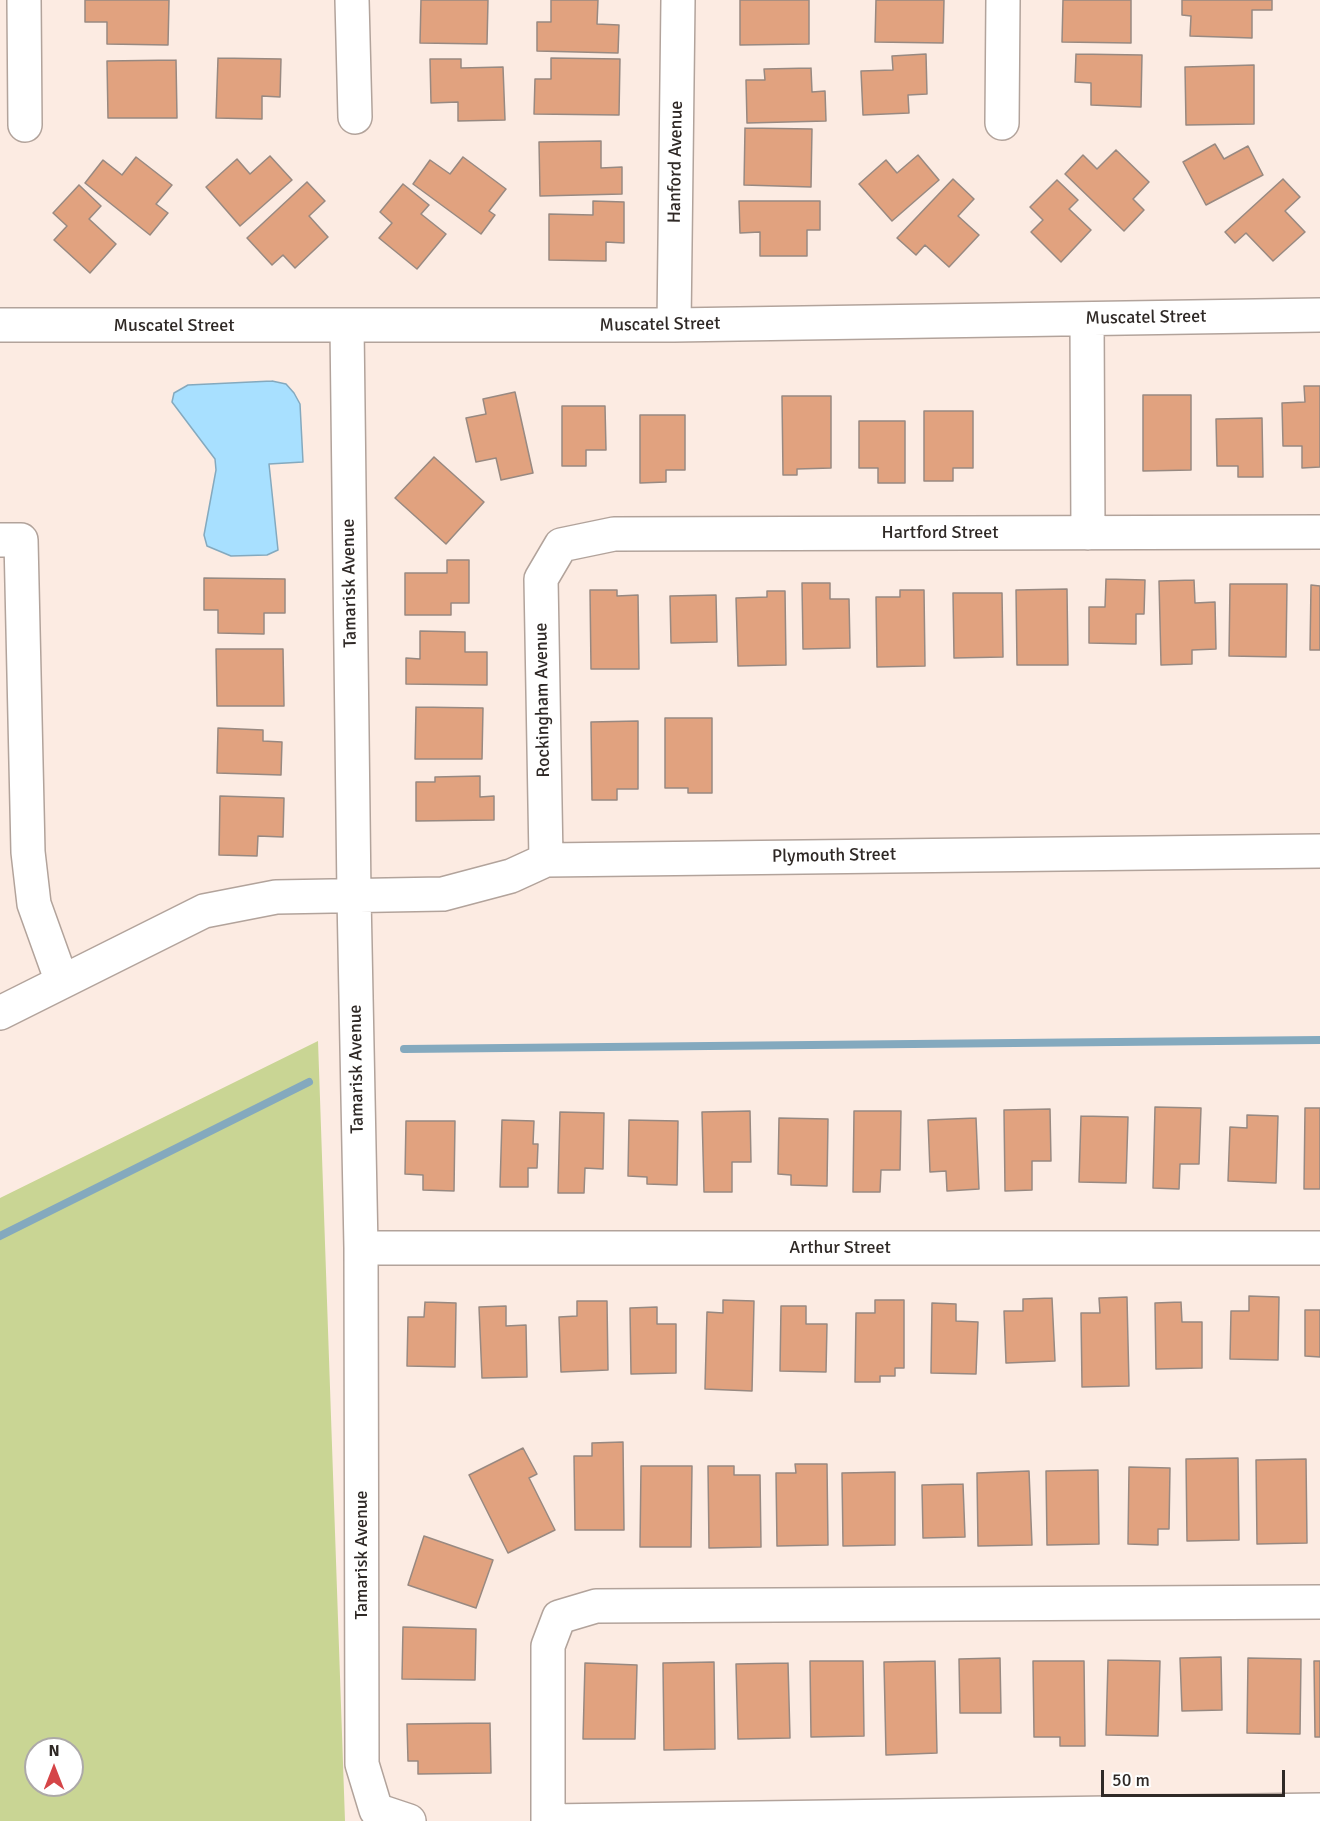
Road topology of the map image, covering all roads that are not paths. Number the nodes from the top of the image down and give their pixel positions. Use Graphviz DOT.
graph roads {
  1 [pos="24,0"];
  2 [pos="352,0"];
  3 [pos="678,0"];
  4 [pos="1003,0"];
  5 [pos="355,117"];
  6 [pos="1002,123"];
  7 [pos="25,125"];
  8 [pos="1320,315"];
  9 [pos="1087,319"];
  10 [pos="0,325"];
  11 [pos="674,325"];
  12 [pos="346,326"];
  13 [pos="1320,532"];
  14 [pos="1088,533"];
  15 [pos="0,540"];
  16 [pos="561,545"];
  17 [pos="1320,851"];
  18 [pos="546,860"];
  19 [pos="354,896"];
  20 [pos="62,982"];
  21 [pos="0,1013"];
  22 [pos="361,1248"];
  23 [pos="1320,1248"];
  24 [pos="1320,1602"];
  25 [pos="1320,1810"];
  26 [pos="929,1819"];
  27 [pos="409,1821"];
  28 [pos="548,1821"];
  1 -- 7 [label="street"];
  2 -- 5 [label="street"];
  3 -- 11 [label="street, Hanford Avenue"];
  4 -- 6 [label="street"];
  8 -- 9 [label="street, Muscatel Street"];
  9 -- 11 [label="street, Muscatel Street"];
  9 -- 14 [label="street"];
  10 -- 12 [label="street, Muscatel Street"];
  11 -- 12 [label="street, Muscatel Street"];
  12 -- 19 [label="street, Tamarisk Avenue"];
  13 -- 14 [label="street, Hartford Street"];
  14 -- 16 [label="street, Hartford Street"];
  15 -- 20 [label="street"];
  16 -- 18 [label="street, Rockingham Avenue"];
  17 -- 18 [label="street, Plymouth Street"];
  18 -- 19 [label="street, Plymouth Street"];
  19 -- 20 [label="street, Plymouth Street"];
  19 -- 22 [label="street, Tamarisk Avenue"];
  20 -- 21 [label="street, Plymouth Street"];
  22 -- 23 [label="street, Arthur Street"];
  22 -- 27 [label="street, Tamarisk Avenue"];
  24 -- 28 [label="street"];
  25 -- 26 [label="street"];
  26 -- 28 [label="street"];
}
